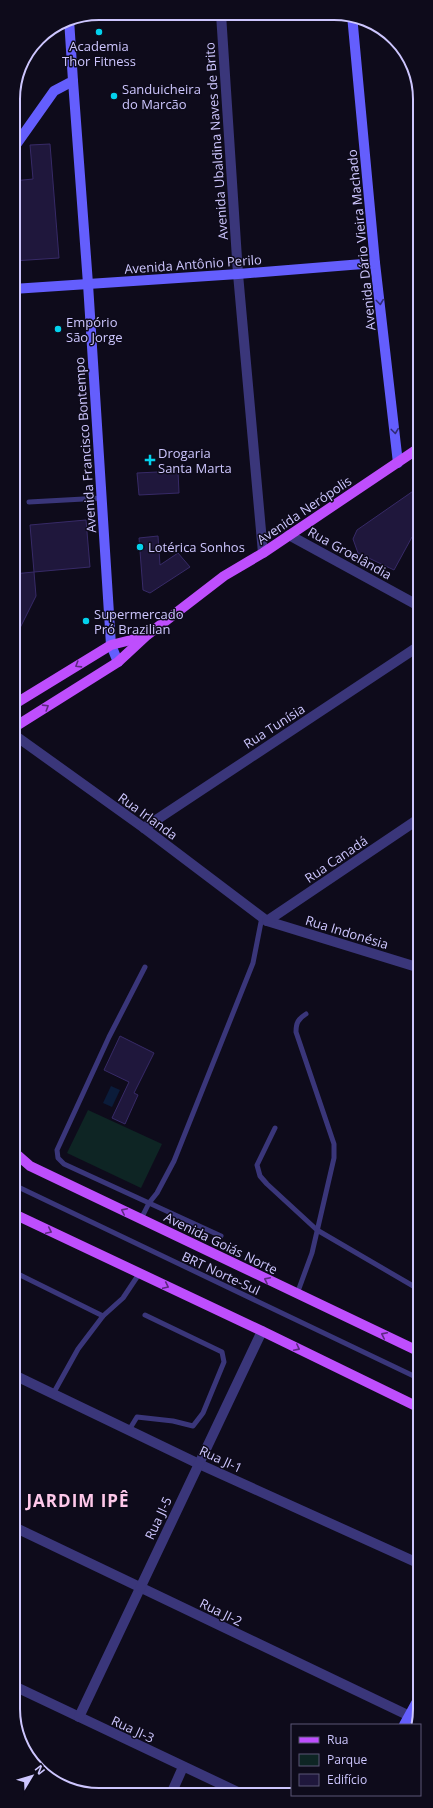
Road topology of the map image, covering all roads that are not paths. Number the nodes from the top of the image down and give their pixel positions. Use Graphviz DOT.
graph roads {
  1 [pos="221,20"];
  2 [pos="353,23"];
  3 [pos="69,26"];
  4 [pos="73,81"];
  5 [pos="20,139"];
  6 [pos="375,264"];
  7 [pos="238,274"];
  8 [pos="88,284"];
  9 [pos="20,288"];
  10 [pos="413,452"];
  11 [pos="398,462"];
  12 [pos="102,498"];
  13 [pos="29,502"];
  14 [pos="289,535"];
  15 [pos="263,553"];
  16 [pos="413,603"];
  17 [pos="146,636"];
  18 [pos="111,645"];
  19 [pos="413,650"];
  20 [pos="118,662"];
  21 [pos="20,701"];
  22 [pos="20,724"];
  23 [pos="20,739"];
  24 [pos="413,823"];
  25 [pos="144,828"];
  26 [pos="264,919"];
  27 [pos="413,966"];
  28 [pos="145,967"];
  29 [pos="306,1014"];
  30 [pos="275,1128"];
  31 [pos="20,1157"];
  32 [pos="20,1187"];
  33 [pos="149,1204"];
  34 [pos="20,1217"];
  35 [pos="141,1219"];
  36 [pos="317,1230"];
  37 [pos="221,1236"];
  38 [pos="139,1274"];
  39 [pos="20,1275"];
  40 [pos="413,1286"];
  41 [pos="297,1294"];
  42 [pos="144,1315"];
  43 [pos="103,1316"];
  44 [pos="262,1331"];
  45 [pos="413,1349"];
  46 [pos="413,1376"];
  47 [pos="20,1378"];
  48 [pos="53,1394"];
  49 [pos="413,1405"];
  50 [pos="129,1430"];
  51 [pos="199,1464"];
  52 [pos="20,1530"];
  53 [pos="413,1561"];
  54 [pos="140,1587"];
  55 [pos="20,1689"];
  56 [pos="79,1717"];
  57 [pos="413,1717"];
  58 [pos="183,1767"];
  59 [pos="173,1788"];
  60 [pos="229,1788"];
  1 -- 7 [label="street, Avenida Ubaldina Naves de Brito"];
  2 -- 6 [label="street, Avenida Dário Vieira Machado"];
  3 -- 4 [label="street, Avenida Francisco Bontempo"];
  4 -- 5 [label="street"];
  4 -- 8 [label="street, Avenida Francisco Bontempo"];
  6 -- 7 [label="street, Avenida Antônio Perilo"];
  6 -- 11 [label="street, Avenida Dário Vieira Machado, one-way"];
  7 -- 8 [label="street, Avenida Antônio Perilo"];
  7 -- 15 [label="street, Avenida Ubaldina Naves de Brito"];
  8 -- 9 [label="street, Avenida Antônio Perilo"];
  8 -- 12 [label="street, Avenida Francisco Bontempo"];
  10 -- 11 [label="main road, Avenida Nerópolis"];
  11 -- 14 [label="main road, Avenida Nerópolis"];
  12 -- 13 [label="lane"];
  12 -- 18 [label="street, Avenida Francisco Bontempo"];
  14 -- 15 [label="main road, Avenida Nerópolis"];
  14 -- 16 [label="street, Rua Groelândia"];
  15 -- 17 [label="main road, Avenida Nerópolis"];
  17 -- 18 [label="main road, Avenida Nerópolis"];
  17 -- 20 [label="main road, Avenida Nerópolis"];
  18 -- 20 [label="street, Avenida Francisco Bontempo"];
  18 -- 21 [label="main road, Avenida Nerópolis, one-way"];
  19 -- 25 [label="street, Rua Tunísia"];
  22 -- 20 [label="main road, Avenida Nerópolis, one-way"];
  23 -- 25 [label="street, Rua Irlanda"];
  24 -- 26 [label="street, Rua Canadá"];
  25 -- 26 [label="street, Rua Irlanda"];
  26 -- 27 [label="street, Rua Indonésia"];
  26 -- 33 [label="lane"];
  28 -- 33 [label="lane"];
  29 -- 36 [label="lane"];
  30 -- 36 [label="lane"];
  35 -- 31 [label="main road, Avenida Goiás Norte, one-way"];
  32 -- 46 [label="lane, BRT Norte-Sul"];
  33 -- 35 [label="lane"];
  33 -- 37 [label="lane"];
  34 -- 38 [label="main road, one-way"];
  41 -- 35 [label="main road, Avenida Goiás Norte, one-way"];
  36 -- 40 [label="lane"];
  36 -- 41 [label="lane"];
  38 -- 43 [label="lane"];
  38 -- 44 [label="main road, one-way"];
  39 -- 43 [label="lane"];
  45 -- 41 [label="main road, Avenida Goiás Norte, one-way"];
  42 -- 50 [label="lane"];
  43 -- 48 [label="lane"];
  44 -- 49 [label="main road, one-way"];
  44 -- 51 [label="street, Rua JI-5"];
  47 -- 48 [label="street, Rua JI-1"];
  48 -- 50 [label="street, Rua JI-1"];
  50 -- 51 [label="street, Rua JI-1"];
  51 -- 53 [label="street, Rua JI-1"];
  51 -- 54 [label="street, Rua JI-5"];
  52 -- 54 [label="street, Rua JI-2"];
  54 -- 56 [label="street, Rua JI-5"];
  54 -- 57 [label="street, Rua JI-2"];
  55 -- 56 [label="street, Rua JI-3"];
  56 -- 58 [label="street, Rua JI-3"];
  58 -- 59 [label="street"];
  58 -- 60 [label="street, Rua JI-3"];
}
